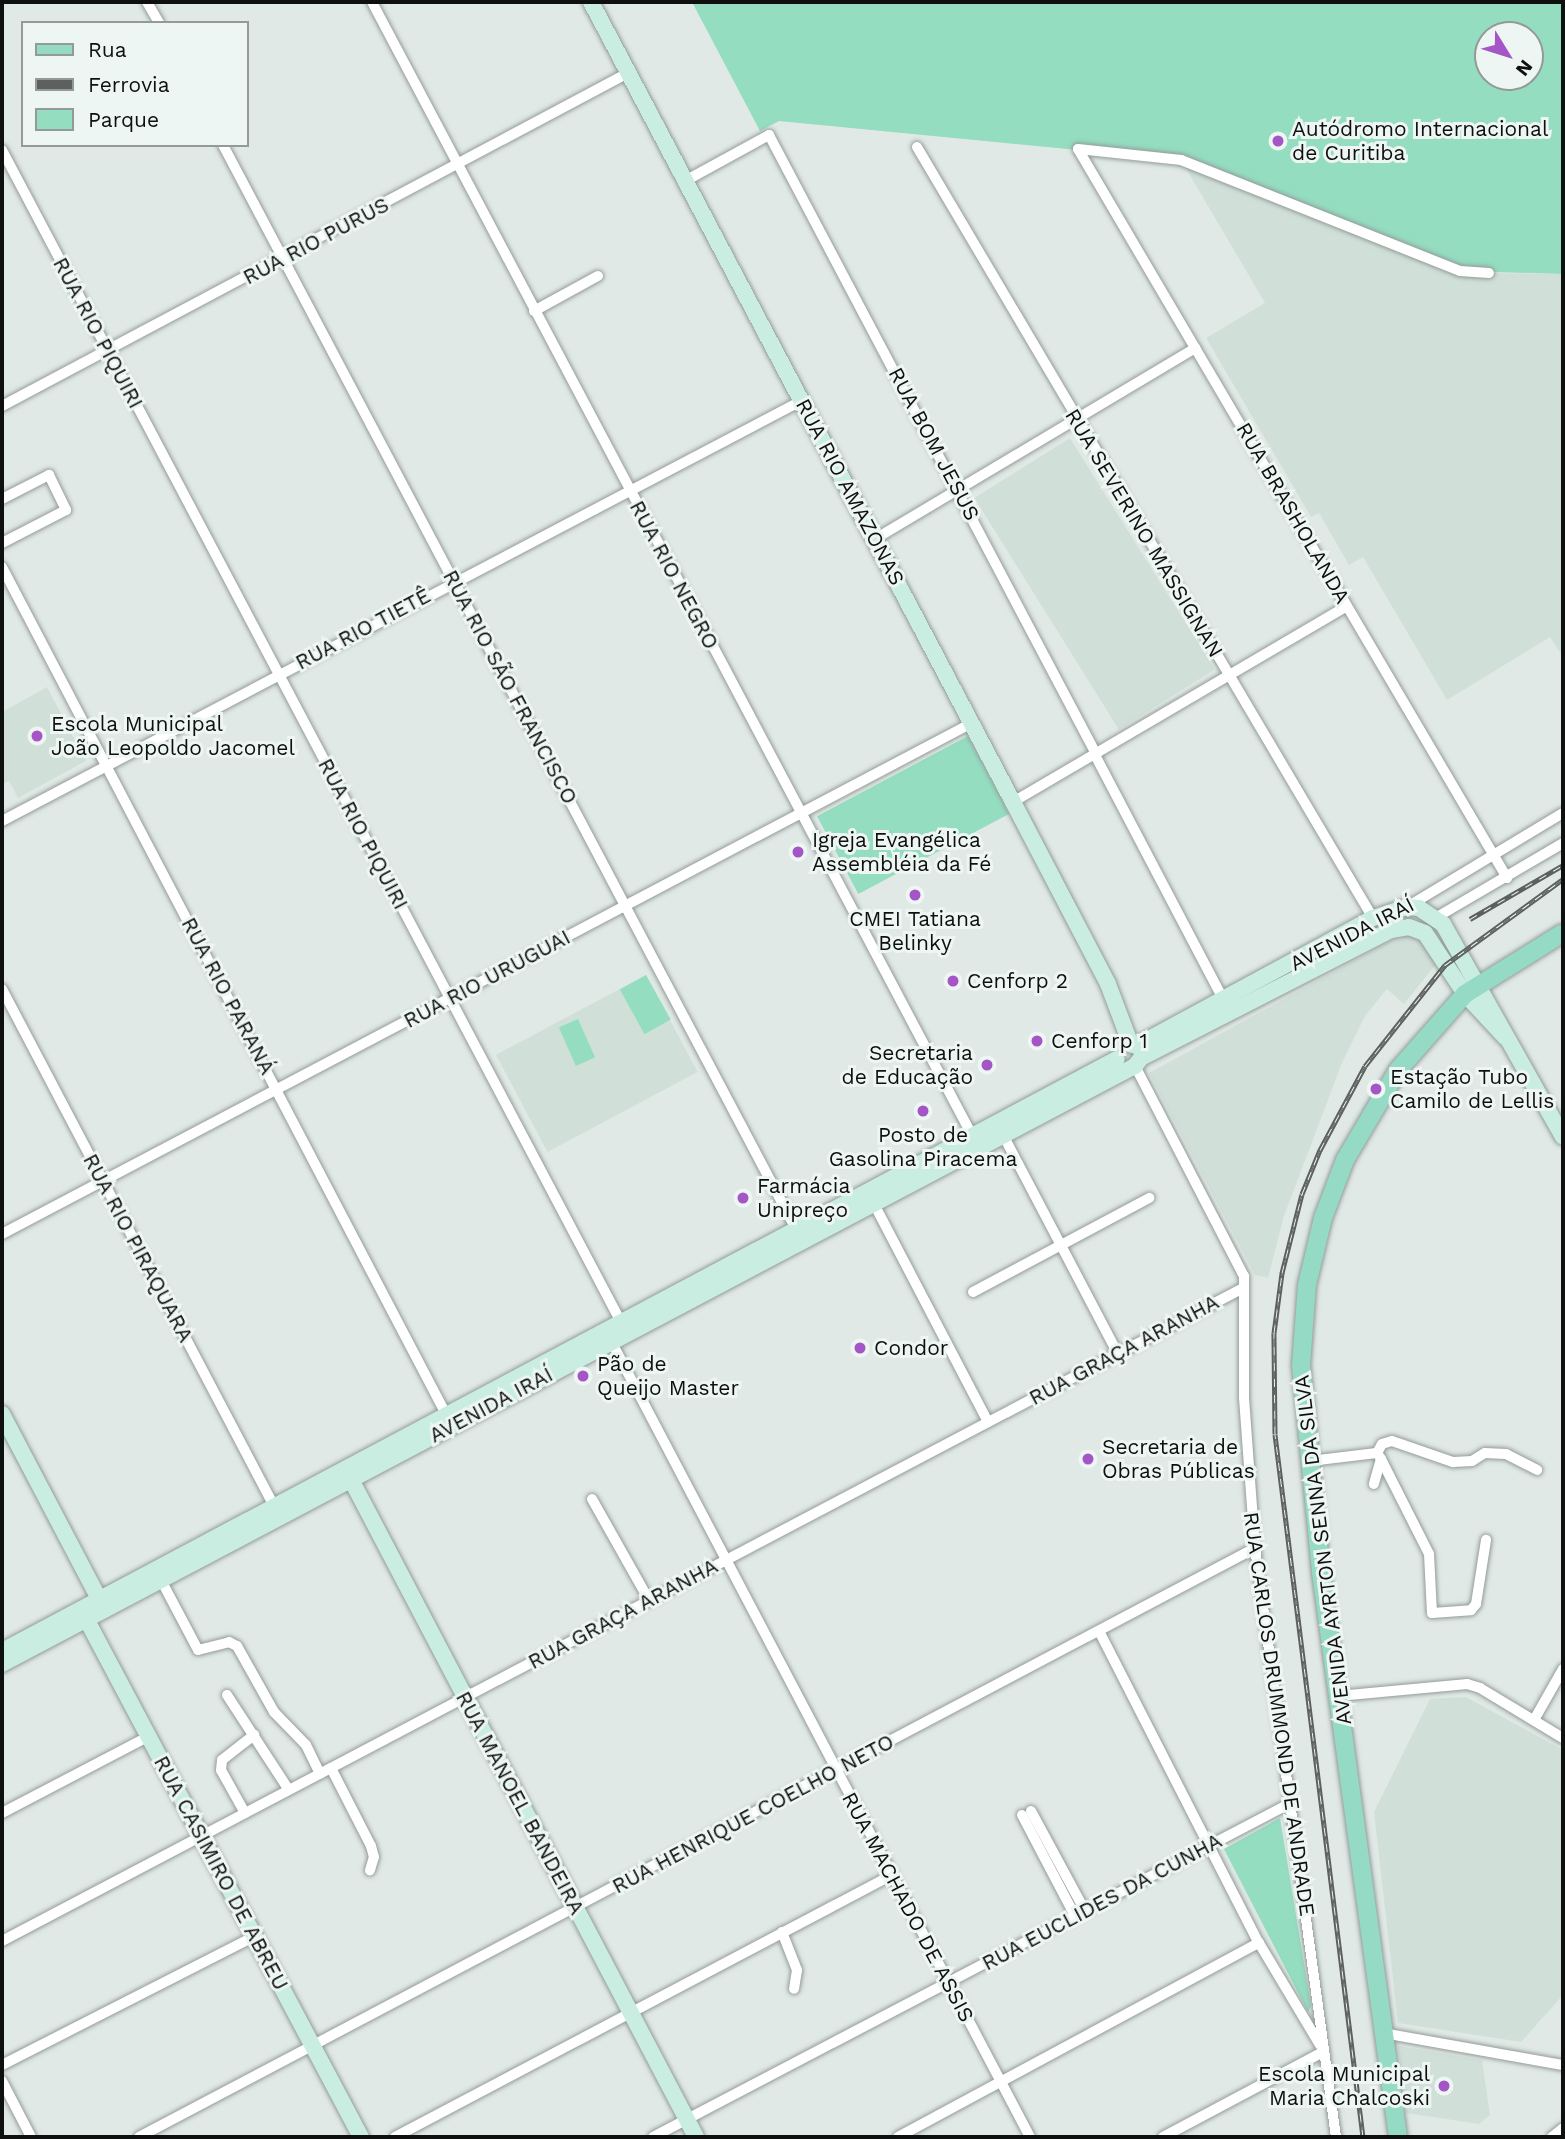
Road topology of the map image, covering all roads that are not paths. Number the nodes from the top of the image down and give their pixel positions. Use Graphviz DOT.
graph roads {
  1 [pos="147,2"];
  2 [pos="372,2"];
  3 [pos="590,2"];
  4 [pos="158,21"];
  5 [pos="628,74"];
  6 [pos="224,147"];
  7 [pos="917,148"];
  8 [pos="2,150"];
  9 [pos="459,166"];
  10 [pos="685,181"];
  11 [pos="283,258"];
  12 [pos="1489,273"];
  13 [pos="598,276"];
  14 [pos="534,311"];
  15 [pos="1195,348"];
  16 [pos="108,350"];
  17 [pos="801,401"];
  18 [pos="2,406"];
  19 [pos="1077,421"];
  20 [pos="629,489"];
  21 [pos="958,491"];
  22 [pos="2,499"];
  23 [pos="875,539"];
  24 [pos="2,542"];
  25 [pos="2,567"];
  26 [pos="454,581"];
  27 [pos="1347,606"];
  28 [pos="278,674"];
  29 [pos="1230,676"];
  30 [pos="972,723"];
  31 [pos="1096,755"];
  32 [pos="106,766"];
  33 [pos="1013,802"];
  34 [pos="801,813"];
  35 [pos="1563,813"];
  36 [pos="2,821"];
  37 [pos="1563,843"];
  38 [pos="1494,855"];
  39 [pos="1507,878"];
  40 [pos="625,905"];
  41 [pos="1407,907"];
  42 [pos="1437,917"];
  43 [pos="1373,918"];
  44 [pos="1563,933"];
  45 [pos="1108,984"];
  46 [pos="2,989"];
  47 [pos="1472,989"];
  48 [pos="451,998"];
  49 [pos="1224,1001"];
  50 [pos="1159,1034"];
  51 [pos="1130,1056"];
  52 [pos="278,1090"];
  53 [pos="1002,1133"];
  54 [pos="1563,1137"];
  55 [pos="975,1141"];
  56 [pos="102,1181"];
  57 [pos="1149,1198"];
  58 [pos="873,1202"];
  59 [pos="796,1229"];
  60 [pos="2,1234"];
  61 [pos="778,1246"];
  62 [pos="1061,1246"];
  63 [pos="1243,1288"];
  64 [pos="973,1292"];
  65 [pos="624,1328"];
  66 [pos="611,1341"];
  67 [pos="1118,1354"];
  68 [pos="474,1407"];
  69 [pos="2,1413"];
  70 [pos="449,1420"];
  71 [pos="988,1422"];
  72 [pos="1379,1456"];
  73 [pos="1310,1461"];
  74 [pos="1537,1470"];
  75 [pos="348,1474"];
  76 [pos="1374,1484"];
  77 [pos="320,1489"];
  78 [pos="592,1499"];
  79 [pos="274,1506"];
  80 [pos="1486,1539"];
  81 [pos="1255,1548"];
  82 [pos="726,1560"];
  83 [pos="161,1580"];
  84 [pos="99,1599"];
  85 [pos="649,1600"];
  86 [pos="83,1614"];
  87 [pos="1099,1631"];
  88 [pos="2,1651"];
  89 [pos="2,1664"];
  90 [pos="1563,1669"];
  91 [pos="228,1695"];
  92 [pos="1338,1696"];
  93 [pos="465,1698"];
  94 [pos="1534,1720"];
  95 [pos="254,1735"];
  96 [pos="149,1736"];
  97 [pos="1563,1738"];
  98 [pos="331,1768"];
  99 [pos="836,1769"];
  100 [pos="320,1774"];
  101 [pos="289,1790"];
  102 [pos="1289,1804"];
  103 [pos="2,1813"];
  104 [pos="245,1813"];
  105 [pos="1026,1813"];
  106 [pos="202,1835"];
  107 [pos="1209,1846"];
  108 [pos="370,1870"];
  109 [pos="892,1875"];
  110 [pos="576,1909"];
  111 [pos="1080,1914"];
  112 [pos="782,1932"];
  113 [pos="255,1936"];
  114 [pos="2,1941"];
  115 [pos="1259,1942"];
  116 [pos="948,1983"];
  117 [pos="794,1989"];
  118 [pos="630,2012"];
  119 [pos="1383,2033"];
  120 [pos="313,2047"];
  121 [pos="1322,2050"];
  122 [pos="2,2065"];
  123 [pos="1563,2065"];
  124 [pos="2,2081"];
  125 [pos="1000,2081"];
  126 [pos="687,2120"];
  127 [pos="1563,2128"];
  128 [pos="31,2137"];
  129 [pos="139,2137"];
  130 [pos="361,2137"];
  131 [pos="395,2137"];
  132 [pos="653,2137"];
  133 [pos="696,2137"];
  134 [pos="898,2137"];
  135 [pos="1030,2137"];
  136 [pos="1163,2137"];
  137 [pos="1336,2137"];
  138 [pos="1398,2137"];
  139 [pos="1552,2137"];
  1 -- 4 [label="street"];
  2 -- 9 [label="street, RUA RIO NEGRO"];
  3 -- 5 [label="main road, RUA RIO AMAZONAS"];
  5 -- 9 [label="street, RUA RIO PURUS"];
  5 -- 10 [label="main road, RUA RIO AMAZONAS"];
  6 -- 11 [label="street, RUA RIO SÃO FRANCISCO"];
  7 -- 19 [label="street, RUA SEVERINO MASSIGNAN"];
  8 -- 16 [label="street, RUA RIO PIQUIRI"];
  9 -- 11 [label="street, RUA RIO PURUS"];
  9 -- 14 [label="street, RUA RIO NEGRO"];
  10 -- 17 [label="main road, RUA RIO AMAZONAS"];
  10 -- 21 [label="street, RUA BOM JESUS"];
  11 -- 16 [label="street, RUA RIO PURUS"];
  11 -- 26 [label="street, RUA RIO SÃO FRANCISCO"];
  12 -- 15 [label="street, RUA BRASHOLANDA"];
  13 -- 14 [label="street"];
  14 -- 20 [label="street, RUA RIO NEGRO"];
  15 -- 19 [label="street"];
  15 -- 27 [label="street, RUA BRASHOLANDA"];
  16 -- 18 [label="street, RUA RIO PURUS"];
  16 -- 28 [label="street, RUA RIO PIQUIRI"];
  17 -- 20 [label="street, RUA RIO TIETÊ"];
  17 -- 23 [label="main road, RUA RIO AMAZONAS"];
  19 -- 21 [label="street"];
  19 -- 29 [label="street, RUA SEVERINO MASSIGNAN"];
  20 -- 26 [label="street, RUA RIO TIETÊ"];
  20 -- 34 [label="street, RUA RIO NEGRO"];
  21 -- 23 [label="street"];
  21 -- 31 [label="street, RUA BOM JESUS"];
  22 -- 24 [label="street"];
  23 -- 30 [label="main road, RUA RIO AMAZONAS"];
  25 -- 32 [label="street, RUA RIO PARANÁ"];
  26 -- 28 [label="street, RUA RIO TIETÊ"];
  26 -- 40 [label="street, RUA RIO SÃO FRANCISCO"];
  27 -- 29 [label="street"];
  27 -- 38 [label="street, RUA BRASHOLANDA"];
  28 -- 32 [label="street, RUA RIO TIETÊ"];
  28 -- 48 [label="street, RUA RIO PIQUIRI"];
  29 -- 31 [label="street"];
  29 -- 43 [label="street, RUA SEVERINO MASSIGNAN"];
  30 -- 33 [label="main road, RUA RIO AMAZONAS"];
  30 -- 34 [label="street, RUA RIO URUGUAI"];
  31 -- 33 [label="street"];
  31 -- 49 [label="street, RUA BOM JESUS"];
  32 -- 36 [label="street, RUA RIO TIETÊ"];
  32 -- 52 [label="street, RUA RIO PARANÁ"];
  33 -- 45 [label="main road, RUA RIO AMAZONAS"];
  34 -- 40 [label="street, RUA RIO URUGUAI"];
  34 -- 55 [label="street, RUA RIO NEGRO"];
  35 -- 38 [label="street, AVENIDA IRAÍ"];
  37 -- 39 [label="street, AVENIDA IRAÍ"];
  38 -- 39 [label="street, RUA BRASHOLANDA"];
  38 -- 41 [label="street, AVENIDA IRAÍ"];
  39 -- 42 [label="street, AVENIDA IRAÍ"];
  40 -- 48 [label="street, RUA RIO URUGUAI"];
  40 -- 59 [label="street, RUA RIO SÃO FRANCISCO"];
  41 -- 42 [label="main road"];
  41 -- 43 [label="main road, AVENIDA IRAÍ"];
  42 -- 47 [label="main road"];
  43 -- 49 [label="main road, AVENIDA IRAÍ"];
  44 -- 47 [label="main road, AVENIDA AYRTON SENNA DA SILVA"];
  45 -- 50 [label="main road"];
  45 -- 51 [label="main road, RUA RIO AMAZONAS"];
  46 -- 56 [label="street, RUA RIO PIRAQUARA"];
  47 -- 51 [label="main road, AVENIDA IRAÍ"];
  47 -- 54 [label="main road"];
  47 -- 73 [label="main road, AVENIDA AYRTON SENNA DA SILVA"];
  48 -- 52 [label="street, RUA RIO URUGUAI"];
  48 -- 65 [label="street, RUA RIO PIQUIRI"];
  49 -- 50 [label="main road, AVENIDA IRAÍ"];
  50 -- 51 [label="main road, AVENIDA IRAÍ"];
  51 -- 53 [label="main road, AVENIDA IRAÍ"];
  51 -- 55 [label="main road, AVENIDA IRAÍ"];
  51 -- 63 [label="street, RUA CARLOS DRUMMOND DE ANDRADE"];
  52 -- 56 [label="street, RUA RIO URUGUAI"];
  52 -- 70 [label="street, RUA RIO PARANÁ"];
  53 -- 55 [label="main road, AVENIDA IRAÍ"];
  53 -- 62 [label="street"];
  55 -- 58 [label="main road, AVENIDA IRAÍ"];
  55 -- 59 [label="main road, AVENIDA IRAÍ"];
  56 -- 60 [label="street, RUA RIO URUGUAI"];
  56 -- 79 [label="street, RUA RIO PIRAQUARA"];
  57 -- 62 [label="street"];
  58 -- 61 [label="main road, AVENIDA IRAÍ"];
  58 -- 71 [label="street"];
  59 -- 61 [label="main road, AVENIDA IRAÍ"];
  61 -- 65 [label="main road, AVENIDA IRAÍ"];
  62 -- 64 [label="street"];
  62 -- 67 [label="street"];
  63 -- 67 [label="street, RUA GRAÇA ARANHA"];
  63 -- 81 [label="street, RUA CARLOS DRUMMOND DE ANDRADE"];
  65 -- 66 [label="main road, AVENIDA IRAÍ"];
  65 -- 68 [label="main road, AVENIDA IRAÍ"];
  66 -- 68 [label="main road, AVENIDA IRAÍ"];
  66 -- 82 [label="street, RUA MACHADO DE ASSIS"];
  67 -- 71 [label="street, RUA GRAÇA ARANHA"];
  68 -- 70 [label="main road, AVENIDA IRAÍ"];
  69 -- 84 [label="main road"];
  70 -- 75 [label="main road, AVENIDA IRAÍ"];
  71 -- 82 [label="street, RUA GRAÇA ARANHA"];
  72 -- 73 [label="street"];
  72 -- 74 [label="street"];
  72 -- 76 [label="street"];
  72 -- 80 [label="street"];
  73 -- 92 [label="main road, AVENIDA AYRTON SENNA DA SILVA"];
  75 -- 77 [label="main road, AVENIDA IRAÍ"];
  75 -- 93 [label="main road, RUA MANOEL BANDEIRA"];
  77 -- 79 [label="main road, AVENIDA IRAÍ"];
  77 -- 83 [label="main road, AVENIDA IRAÍ"];
  78 -- 85 [label="street"];
  79 -- 84 [label="main road, AVENIDA IRAÍ"];
  81 -- 87 [label="street, RUA HENRIQUE COELHO NETO"];
  81 -- 102 [label="street, RUA CARLOS DRUMMOND DE ANDRADE"];
  82 -- 85 [label="street, RUA GRAÇA ARANHA"];
  82 -- 99 [label="street, RUA MACHADO DE ASSIS"];
  83 -- 86 [label="main road, AVENIDA IRAÍ"];
  83 -- 100 [label="street"];
  84 -- 86 [label="main road, AVENIDA IRAÍ"];
  85 -- 93 [label="street, RUA GRAÇA ARANHA"];
  86 -- 88 [label="main road, AVENIDA IRAÍ"];
  86 -- 89 [label="main road, AVENIDA IRAÍ"];
  86 -- 96 [label="main road, RUA CASIMIRO DE ABREU"];
  87 -- 99 [label="street, RUA HENRIQUE COELHO NETO"];
  87 -- 107 [label="street"];
  90 -- 94 [label="street"];
  91 -- 95 [label="street"];
  92 -- 94 [label="street"];
  92 -- 119 [label="main road, AVENIDA AYRTON SENNA DA SILVA"];
  93 -- 98 [label="street, RUA GRAÇA ARANHA"];
  93 -- 110 [label="main road, RUA MANOEL BANDEIRA"];
  94 -- 97 [label="street"];
  95 -- 101 [label="street"];
  95 -- 104 [label="street"];
  96 -- 103 [label="street"];
  96 -- 106 [label="main road, RUA CASIMIRO DE ABREU"];
  98 -- 100 [label="street, RUA GRAÇA ARANHA"];
  98 -- 108 [label="street"];
  99 -- 109 [label="street, RUA MACHADO DE ASSIS"];
  99 -- 110 [label="street, RUA HENRIQUE COELHO NETO"];
  100 -- 101 [label="street, RUA GRAÇA ARANHA"];
  101 -- 104 [label="street, RUA GRAÇA ARANHA"];
  102 -- 107 [label="street, RUA EUCLIDES DA CUNHA"];
  102 -- 121 [label="street, RUA CARLOS DRUMMOND DE ANDRADE"];
  104 -- 106 [label="street, RUA GRAÇA ARANHA"];
  105 -- 111 [label="street"];
  106 -- 113 [label="main road, RUA CASIMIRO DE ABREU"];
  106 -- 114 [label="street, RUA GRAÇA ARANHA"];
  107 -- 111 [label="street, RUA EUCLIDES DA CUNHA"];
  107 -- 115 [label="street"];
  109 -- 112 [label="street"];
  109 -- 116 [label="street, RUA MACHADO DE ASSIS"];
  110 -- 118 [label="main road, RUA MANOEL BANDEIRA"];
  110 -- 120 [label="street, RUA HENRIQUE COELHO NETO"];
  111 -- 116 [label="street, RUA EUCLIDES DA CUNHA"];
  112 -- 117 [label="street"];
  112 -- 118 [label="street"];
  113 -- 120 [label="main road, RUA CASIMIRO DE ABREU"];
  113 -- 122 [label="street"];
  115 -- 121 [label="street"];
  115 -- 125 [label="street"];
  116 -- 125 [label="street, RUA MACHADO DE ASSIS"];
  116 -- 126 [label="street, RUA EUCLIDES DA CUNHA"];
  118 -- 126 [label="main road, RUA MANOEL BANDEIRA"];
  118 -- 131 [label="street"];
  119 -- 123 [label="street"];
  119 -- 138 [label="main road, AVENIDA AYRTON SENNA DA SILVA"];
  120 -- 129 [label="street, RUA HENRIQUE COELHO NETO"];
  120 -- 130 [label="main road, RUA CASIMIRO DE ABREU"];
  121 -- 136 [label="street"];
  121 -- 137 [label="street, RUA CARLOS DRUMMOND DE ANDRADE"];
  124 -- 128 [label="street"];
  125 -- 134 [label="street"];
  125 -- 135 [label="street, RUA MACHADO DE ASSIS"];
  126 -- 132 [label="street, RUA EUCLIDES DA CUNHA"];
  126 -- 133 [label="main road, RUA MANOEL BANDEIRA"];
  127 -- 139 [label="street"];
}
